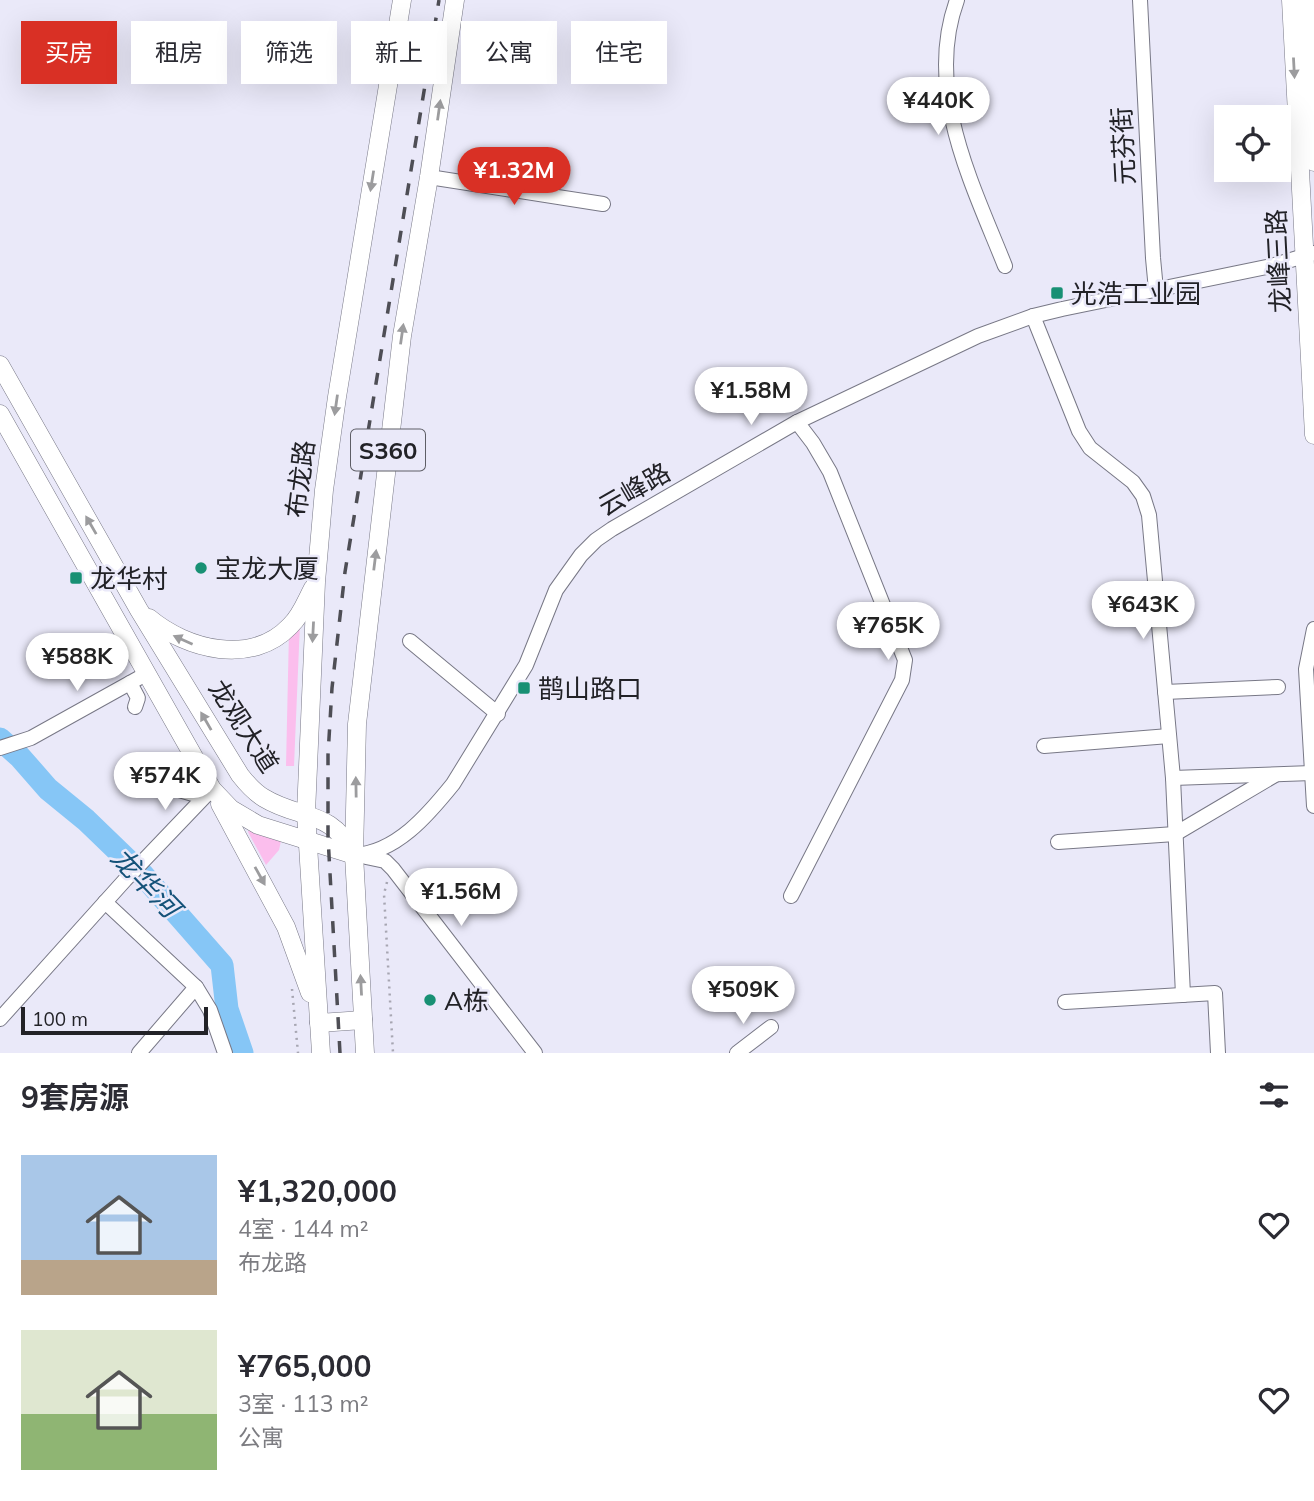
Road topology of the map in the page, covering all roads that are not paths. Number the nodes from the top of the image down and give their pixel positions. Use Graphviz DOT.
graph roads {
  1 [pos="402,0"];
  2 [pos="455,0"];
  3 [pos="957,0"];
  4 [pos="1140,0"];
  5 [pos="1291,0"];
  6 [pos="1306,0"];
  7 [pos="1314,162"];
  8 [pos="429,177"];
  9 [pos="603,204"];
  10 [pos="1309,254"];
  11 [pos="1005,266"];
  12 [pos="1156,290"];
  13 [pos="1033,316"];
  14 [pos="0,365"];
  15 [pos="0,414"];
  16 [pos="797,422"];
  17 [pos="1314,433"];
  18 [pos="316,582"];
  19 [pos="139,610"];
  20 [pos="1314,629"];
  21 [pos="410,641"];
  22 [pos="146,674"];
  23 [pos="130,683"];
  24 [pos="1278,687"];
  25 [pos="1165,692"];
  26 [pos="135,707"];
  27 [pos="498,714"];
  28 [pos="1169,736"];
  29 [pos="1044,746"];
  30 [pos="0,748"];
  31 [pos="1312,773"];
  32 [pos="1275,775"];
  33 [pos="1172,778"];
  34 [pos="179,790"];
  35 [pos="207,794"];
  36 [pos="1314,806"];
  37 [pos="306,813"];
  38 [pos="1175,834"];
  39 [pos="307,841"];
  40 [pos="1058,842"];
  41 [pos="354,855"];
  42 [pos="791,896"];
  43 [pos="105,902"];
  44 [pos="196,987"];
  45 [pos="1183,995"];
  46 [pos="1065,1002"];
  47 [pos="0,1019"];
  48 [pos="363,1020"];
  49 [pos="319,1023"];
  50 [pos="771,1027"];
  51 [pos="139,1053"];
  52 [pos="225,1053"];
  53 [pos="321,1053"];
  54 [pos="365,1053"];
  55 [pos="535,1053"];
  56 [pos="737,1053"];
  57 [pos="1218,1053"];
  1 -- 18 [label="main road, 布龙路 / S360, one-way"];
  8 -- 2 [label="main road, S360, one-way"];
  3 -- 11 [label="street"];
  4 -- 12 [label="street, 元芬街"];
  5 -- 10 [label="main road, 龙峰三路, one-way"];
  6 -- 7 [label="main road"];
  8 -- 9 [label="street"];
  41 -- 8 [label="main road, S360, one-way"];
  10 -- 12 [label="street, 云峰路"];
  10 -- 17 [label="main road, 龙峰三路"];
  12 -- 13 [label="street, 云峰路"];
  13 -- 16 [label="street, 云峰路"];
  13 -- 25 [label="street"];
  19 -- 14 [label="main road, 龙观大道, one-way"];
  15 -- 22 [label="main road"];
  16 -- 27 [label="street, 云峰路"];
  16 -- 42 [label="street"];
  18 -- 19 [label="main road, one-way"];
  18 -- 37 [label="main road, 布龙路 / S360, one-way"];
  37 -- 19 [label="main road, 龙观大道, one-way"];
  20 -- 31 [label="street"];
  21 -- 27 [label="street"];
  22 -- 23 [label="street"];
  22 -- 35 [label="main road"];
  23 -- 26 [label="street"];
  23 -- 30 [label="street"];
  24 -- 25 [label="street"];
  25 -- 28 [label="street"];
  27 -- 41 [label="street, 云峰路"];
  28 -- 29 [label="street"];
  28 -- 33 [label="street"];
  31 -- 32 [label="street"];
  31 -- 36 [label="street"];
  32 -- 33 [label="street"];
  32 -- 38 [label="street"];
  33 -- 38 [label="street"];
  34 -- 35 [label="street"];
  35 -- 39 [label="main road"];
  35 -- 43 [label="street"];
  35 -- 49 [label="main road, one-way"];
  37 -- 39 [label="main road, 布龙路 / S360"];
  37 -- 41 [label="main road, 龙观大道"];
  38 -- 40 [label="street"];
  38 -- 45 [label="street"];
  39 -- 41 [label="main road"];
  39 -- 49 [label="main road, 布龙路 / S360"];
  48 -- 41 [label="main road, one-way"];
  41 -- 55 [label="street"];
  43 -- 44 [label="street"];
  43 -- 47 [label="street"];
  44 -- 51 [label="street"];
  44 -- 52 [label="street"];
  45 -- 46 [label="street"];
  45 -- 57 [label="street"];
  48 -- 49 [label="main road"];
  48 -- 54 [label="main road"];
  49 -- 53 [label="main road, 布龙路"];
  50 -- 56 [label="street"];
}
